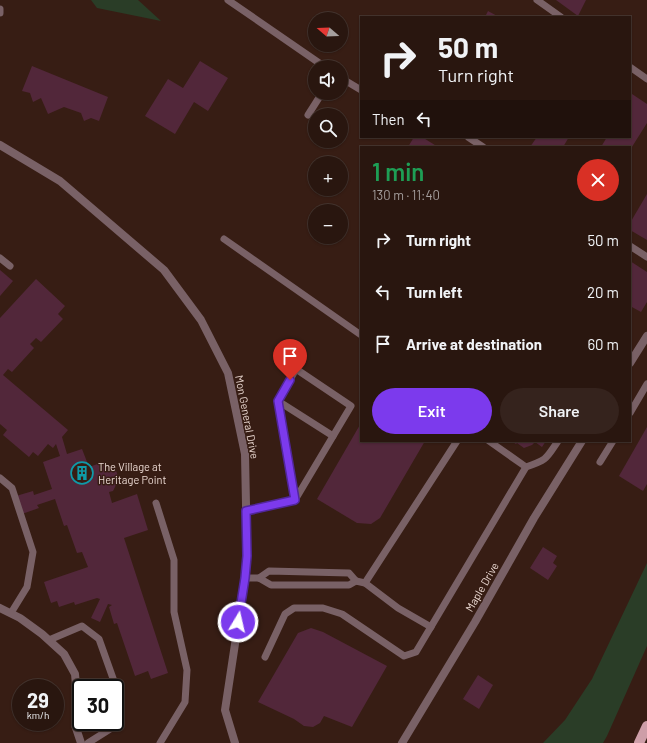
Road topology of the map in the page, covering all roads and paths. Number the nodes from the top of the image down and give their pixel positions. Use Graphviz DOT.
graph roads {
  1 [pos="228,0"];
  2 [pos="537,0"];
  3 [pos="0,9"];
  4 [pos="0,13"];
  5 [pos="560,16"];
  6 [pos="315,60"];
  7 [pos="631,68"];
  8 [pos="647,79"];
  9 [pos="348,82"];
  10 [pos="360,89"];
  11 [pos="470,138"];
  12 [pos="0,144"];
  13 [pos="482,146"];
  14 [pos="224,239"];
  15 [pos="631,247"];
  16 [pos="647,257"];
  17 [pos="0,258"];
  18 [pos="10,266"];
  19 [pos="360,334"];
  20 [pos="647,336"];
  21 [pos="631,361"];
  22 [pos="647,384"];
  23 [pos="278,401"];
  24 [pos="631,410"];
  25 [pos="333,436"];
  26 [pos="456,442"];
  27 [pos="491,442"];
  28 [pos="557,442"];
  29 [pos="581,442"];
  30 [pos="612,442"];
  31 [pos="600,462"];
  32 [pos="526,467"];
  33 [pos="0,478"];
  34 [pos="295,500"];
  35 [pos="156,503"];
  36 [pos="246,511"];
  37 [pos="245,578"];
  38 [pos="259,578"];
  39 [pos="356,581"];
  40 [pos="365,583"];
  41 [pos="0,608"];
  42 [pos="11,613"];
  43 [pos="431,627"];
  44 [pos="49,640"];
  45 [pos="265,657"];
  46 [pos="647,726"];
  47 [pos="81,743"];
  48 [pos="88,743"];
  49 [pos="160,743"];
  50 [pos="235,743"];
  51 [pos="402,743"];
  52 [pos="639,743"];
  1 -- 6 [label="lane"];
  2 -- 5 [label="lane"];
  3 -- 4 [label="lane"];
  7 -- 8 [label="lane"];
  9 -- 10 [label="lane"];
  11 -- 13 [label="lane"];
  12 -- 36 [label="street, Mon General Drive"];
  14 -- 19 [label="lane"];
  15 -- 16 [label="lane"];
  17 -- 18 [label="lane"];
  20 -- 21 [label="street"];
  22 -- 24 [label="lane"];
  23 -- 25 [label="lane"];
  23 -- 25 [label="lane"];
  23 -- 34 [label="lane"];
  25 -- 34 [label="lane"];
  26 -- 40 [label="lane"];
  27 -- 32 [label="lane"];
  28 -- 32 [label="lane"];
  29 -- 51 [label="street, Maple Drive"];
  30 -- 31 [label="lane"];
  32 -- 43 [label="lane"];
  33 -- 42 [label="lane"];
  34 -- 36 [label="lane"];
  35 -- 49 [label="lane"];
  36 -- 37 [label="street, Mon General Drive"];
  37 -- 38 [label="lane"];
  37 -- 50 [label="street, Mon General Drive"];
  38 -- 39 [label="lane"];
  38 -- 39 [label="lane"];
  39 -- 40 [label="lane"];
  40 -- 43 [label="lane"];
  41 -- 42 [label="street"];
  42 -- 44 [label="street"];
  43 -- 45 [label="lane"];
  44 -- 47 [label="street"];
  44 -- 48 [label="lane"];
  46 -- 52 [label="main road"];
}
